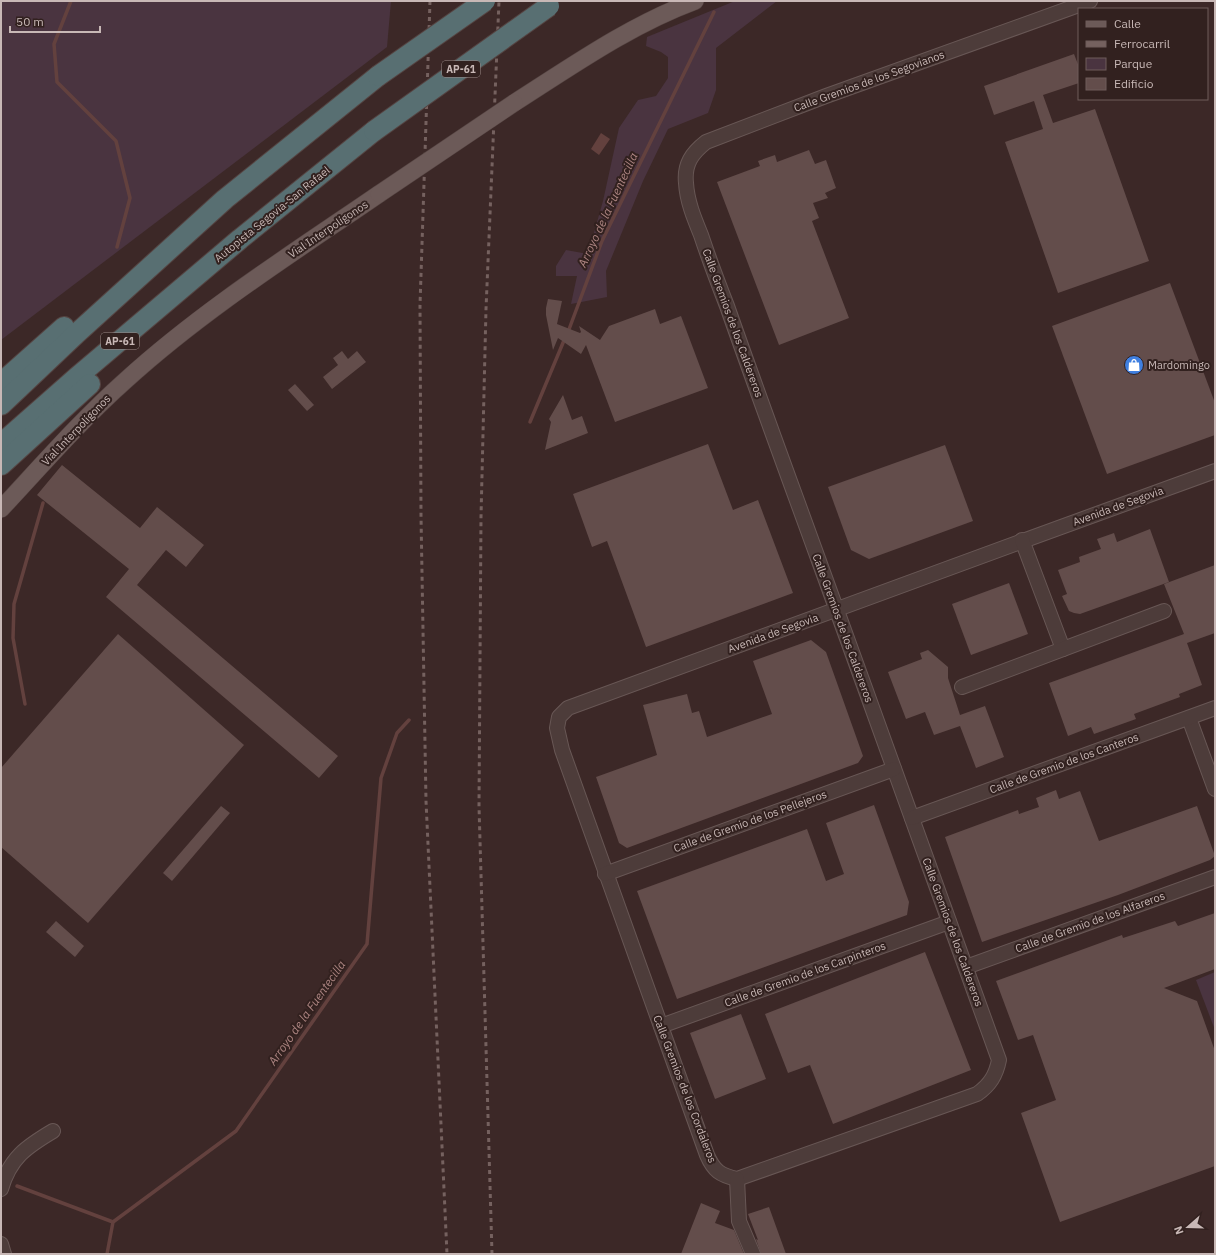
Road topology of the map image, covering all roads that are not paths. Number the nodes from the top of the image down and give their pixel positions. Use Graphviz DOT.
graph roads {
  1 [pos="485,1"];
  2 [pos="695,1"];
  3 [pos="1090,1"];
  4 [pos="553,4"];
  5 [pos="687,196"];
  6 [pos="225,199"];
  7 [pos="240,239"];
  8 [pos="1,383"];
  9 [pos="1,405"];
  10 [pos="1,444"];
  11 [pos="1,465"];
  12 [pos="1215,471"];
  13 [pos="1,509"];
  14 [pos="1022,540"];
  15 [pos="836,610"];
  16 [pos="1164,611"];
  17 [pos="1063,649"];
  18 [pos="962,687"];
  19 [pos="568,708"];
  20 [pos="1215,708"];
  21 [pos="1189,718"];
  22 [pos="894,769"];
  23 [pos="1215,789"];
  24 [pos="912,818"];
  25 [pos="605,874"];
  26 [pos="1215,878"];
  27 [pos="949,922"];
  28 [pos="966,967"];
  29 [pos="661,1026"];
  30 [pos="53,1131"];
  31 [pos="737,1179"];
  32 [pos="1,1189"];
  33 [pos="1,1244"];
  34 [pos="4,1254"];
  35 [pos="752,1254"];
  1 -- 6 [label="highway, AP-61, bridge"];
  2 -- 13 [label="main road, Vial Interpolígonos, bridge"];
  3 -- 5 [label="street, Calle Gremios de los Segovianos"];
  4 -- 7 [label="highway, Autopista Segovia-San Rafael / AP-61, bridge"];
  5 -- 15 [label="street, Calle Gremios de los Caldereros"];
  6 -- 8 [label="highway"];
  6 -- 9 [label="highway, AP-61"];
  7 -- 10 [label="highway, Autopista Segovia-San Rafael / AP-61"];
  7 -- 11 [label="highway"];
  12 -- 14 [label="street, Avenida de Segovia"];
  14 -- 15 [label="street, Avenida de Segovia"];
  14 -- 17 [label="street"];
  15 -- 19 [label="street, Avenida de Segovia"];
  15 -- 22 [label="street, Calle Gremios de los Caldereros"];
  16 -- 17 [label="street"];
  17 -- 18 [label="street"];
  19 -- 25 [label="street, Calle Gremios de los Cordaleros"];
  20 -- 21 [label="street, Calle de Gremio de los Canteros"];
  21 -- 23 [label="street"];
  21 -- 24 [label="street, Calle de Gremio de los Canteros"];
  22 -- 24 [label="street, Calle Gremios de los Caldereros"];
  22 -- 25 [label="street, Calle de Gremio de los Pellejeros"];
  24 -- 27 [label="street, Calle Gremios de los Caldereros"];
  25 -- 29 [label="street, Calle Gremios de los Cordaleros"];
  26 -- 28 [label="street, Calle de Gremio de los Alfareros"];
  27 -- 28 [label="street, Calle Gremios de los Caldereros"];
  27 -- 29 [label="street, Calle de Gremio de los Carpinteros"];
  28 -- 31 [label="street, Calle Gremios de los Caldereros"];
  29 -- 31 [label="street, Calle Gremios de los Cordaleros"];
  30 -- 32 [label="street"];
  31 -- 35 [label="street"];
  33 -- 34 [label="street"];
}
